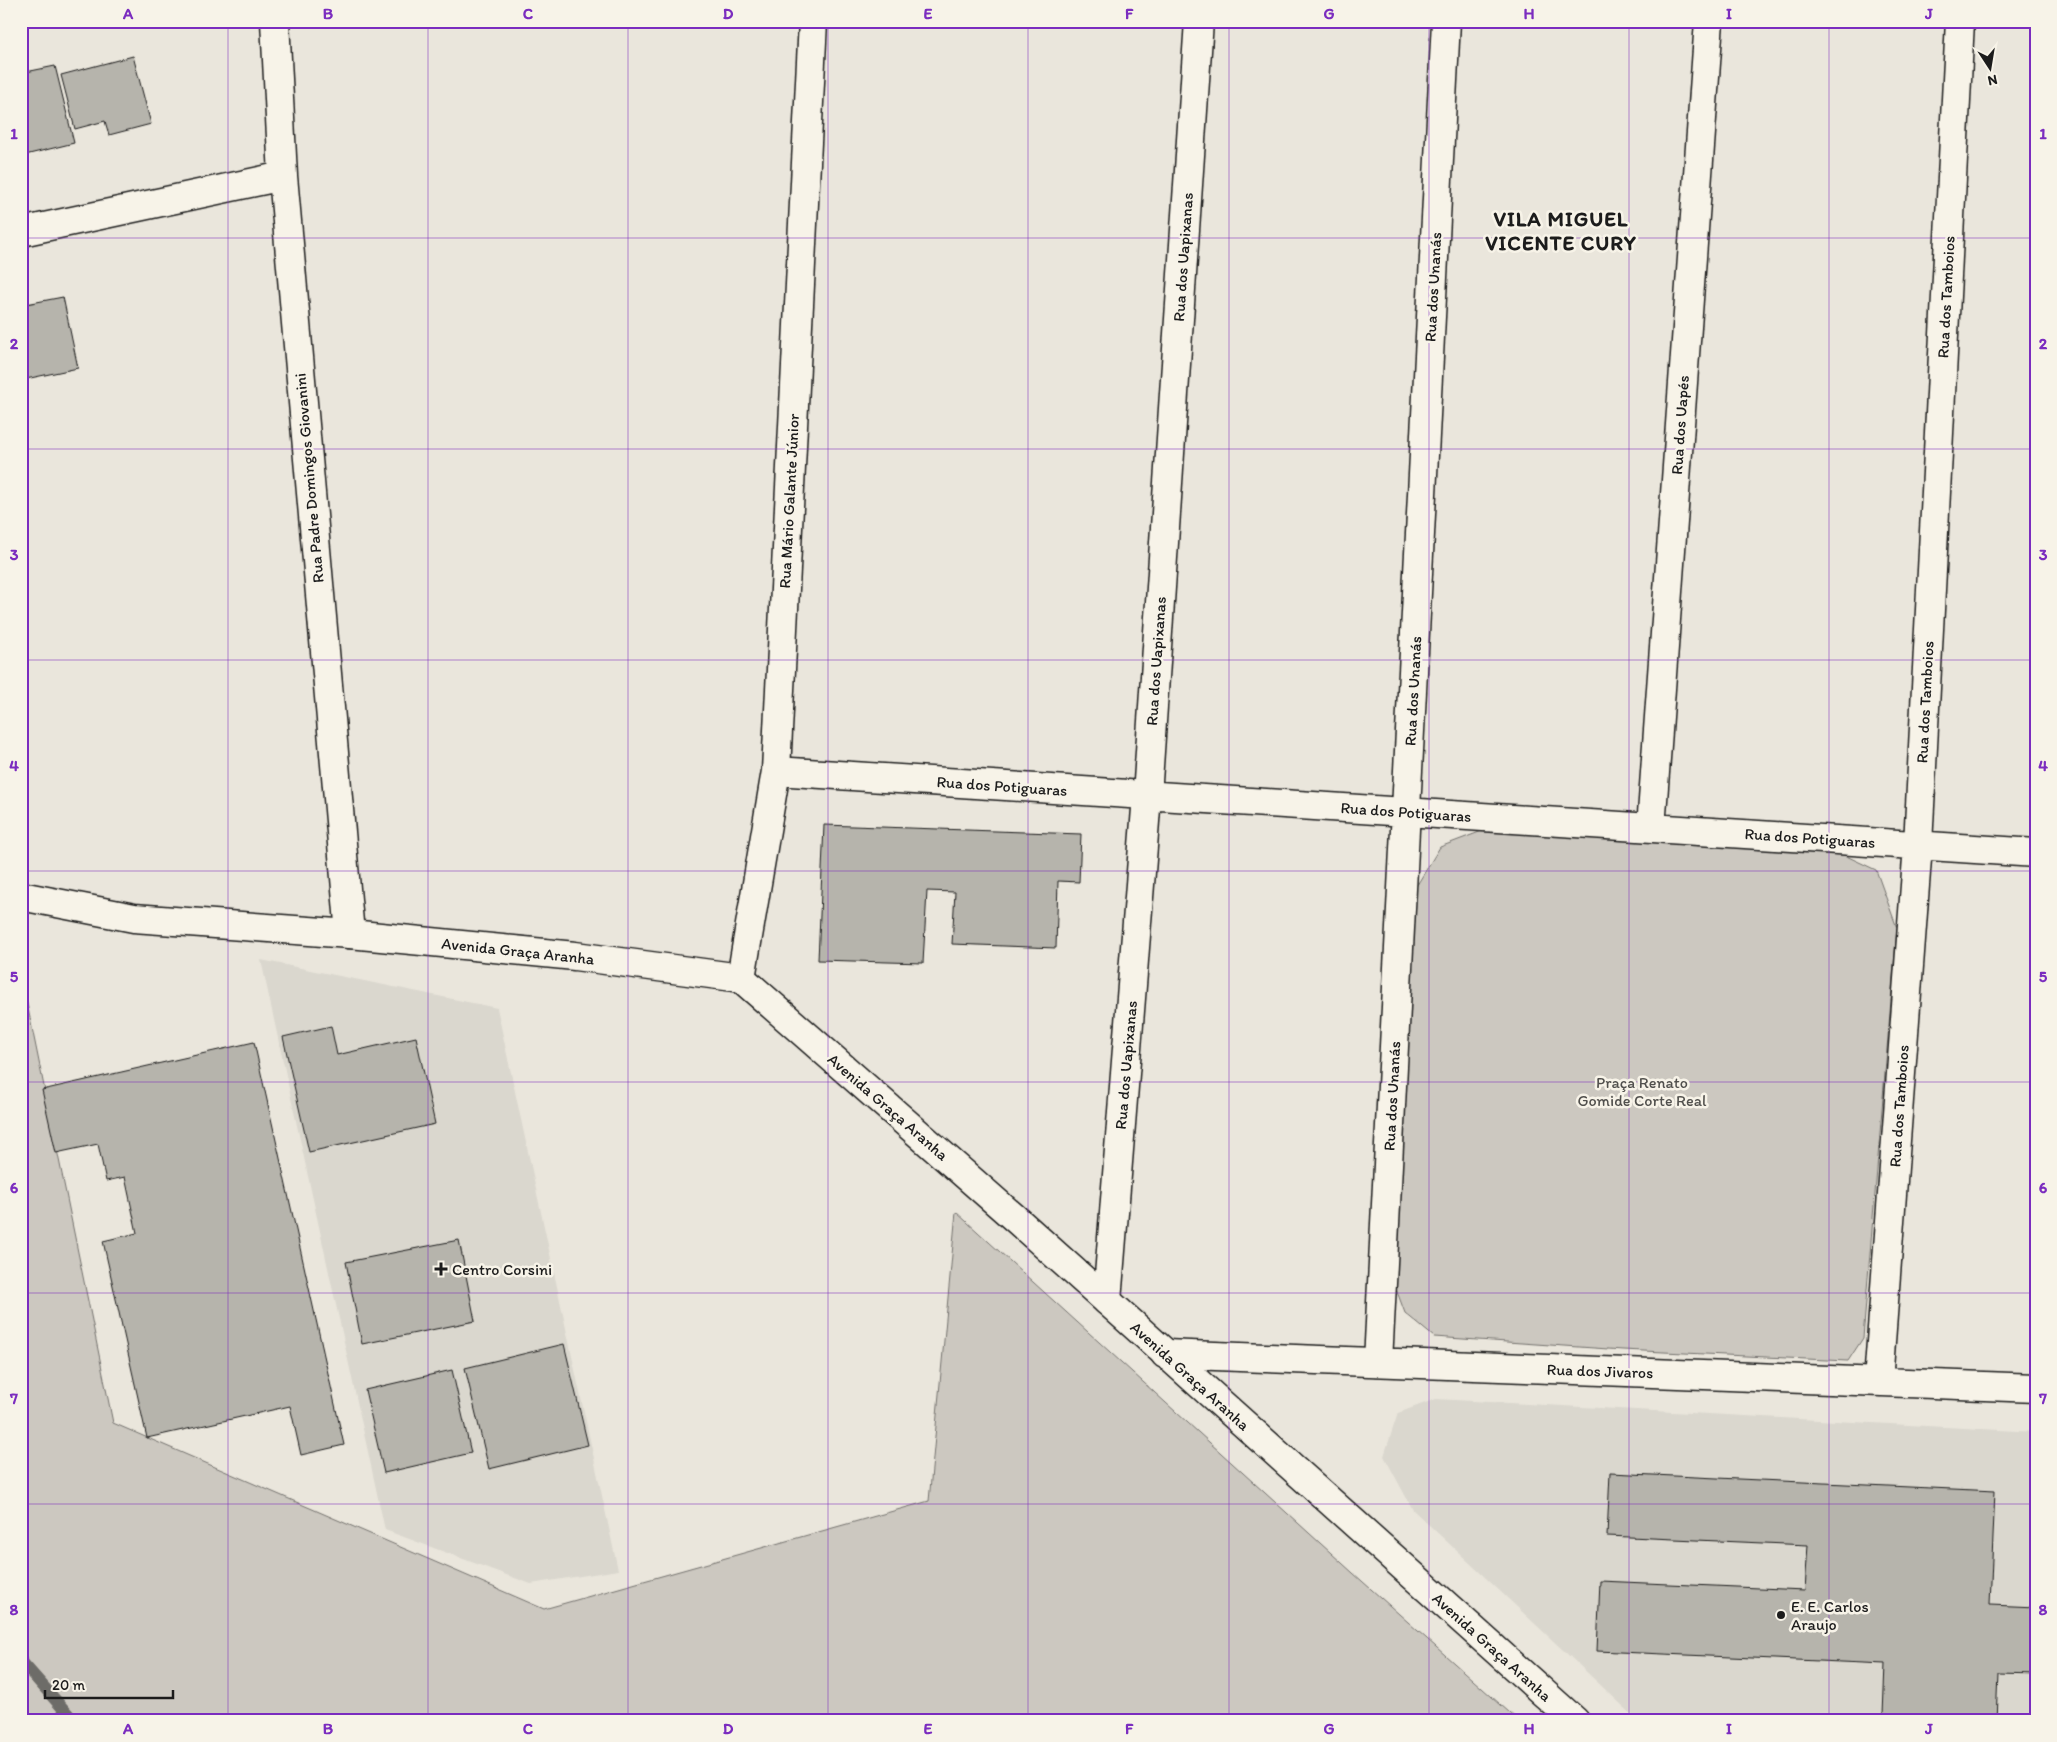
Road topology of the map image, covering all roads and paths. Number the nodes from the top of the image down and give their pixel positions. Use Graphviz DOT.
graph roads {
  1 [pos="275,21"];
  2 [pos="813,21"];
  3 [pos="1199,21"];
  4 [pos="1446,21"];
  5 [pos="1709,21"];
  6 [pos="1960,21"];
  7 [pos="283,176"];
  8 [pos="21,232"];
  9 [pos="776,771"];
  10 [pos="1147,796"];
  11 [pos="1407,812"];
  12 [pos="1652,828"];
  13 [pos="1918,846"];
  14 [pos="2036,853"];
  15 [pos="21,896"];
  16 [pos="350,934"];
  17 [pos="741,978"];
  18 [pos="1107,1301"];
  19 [pos="1165,1354"];
  20 [pos="1378,1362"];
  21 [pos="1878,1382"];
  22 [pos="2036,1388"];
  23 [pos="1575,1721"];
  1 -- 7 [label="street, Rua Padre Domingos Giovanini"];
  2 -- 9 [label="street, Rua Mário Galante Júnior"];
  3 -- 10 [label="street, Rua dos Uapixanas"];
  4 -- 11 [label="street, Rua dos Unanás"];
  5 -- 12 [label="street, Rua dos Uapés"];
  6 -- 13 [label="street, Rua dos Tamboios"];
  7 -- 8 [label="street"];
  7 -- 16 [label="street, Rua Padre Domingos Giovanini"];
  9 -- 10 [label="street, Rua dos Potiguaras"];
  9 -- 17 [label="street, Rua Mário Galante Júnior"];
  10 -- 11 [label="street, Rua dos Potiguaras"];
  10 -- 18 [label="street, Rua dos Uapixanas"];
  11 -- 12 [label="street, Rua dos Potiguaras"];
  11 -- 20 [label="street, Rua dos Unanás"];
  12 -- 13 [label="street, Rua dos Potiguaras"];
  13 -- 14 [label="street, Rua dos Potiguaras"];
  13 -- 21 [label="street, Rua dos Tamboios"];
  15 -- 16 [label="street, Avenida Graça Aranha"];
  16 -- 17 [label="street, Avenida Graça Aranha"];
  17 -- 18 [label="street, Avenida Graça Aranha"];
  18 -- 19 [label="street, Avenida Graça Aranha"];
  19 -- 20 [label="street, Rua dos Jivaros"];
  19 -- 23 [label="street, Avenida Graça Aranha"];
  20 -- 21 [label="street, Rua dos Jivaros"];
  21 -- 22 [label="street, Rua dos Jivaros"];
}
